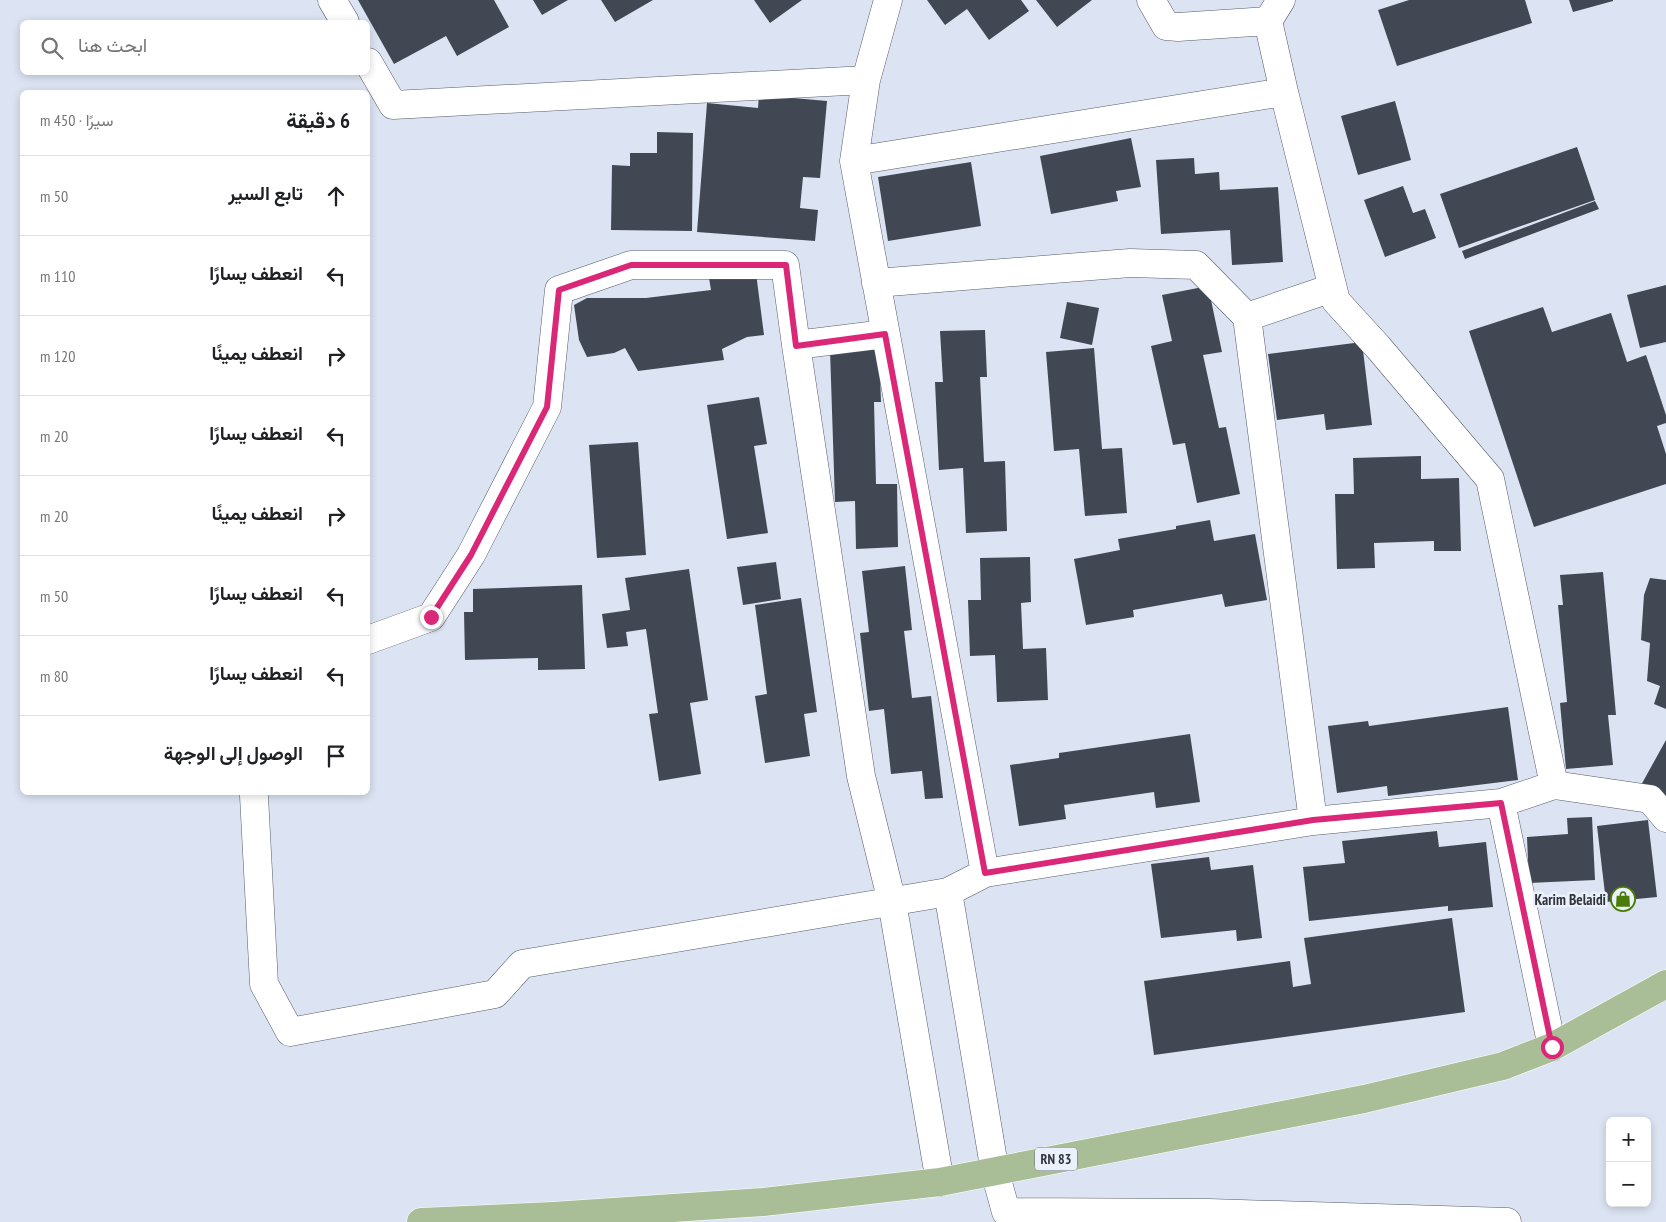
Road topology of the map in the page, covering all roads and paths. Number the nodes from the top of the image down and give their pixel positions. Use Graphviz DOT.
graph roads {
  1 [pos="332,0"];
  2 [pos="888,0"];
  3 [pos="1151,0"];
  4 [pos="1274,10"];
  5 [pos="344,20"];
  6 [pos="370,65"];
  7 [pos="866,80"];
  8 [pos="1284,92"];
  9 [pos="854,161"];
  10 [pos="876,283"];
  11 [pos="1332,288"];
  12 [pos="1247,318"];
  13 [pos="885,334"];
  14 [pos="796,346"];
  15 [pos="370,639"];
  16 [pos="1554,784"];
  17 [pos="254,795"];
  18 [pos="1501,803"];
  19 [pos="1666,818"];
  20 [pos="1313,820"];
  21 [pos="985,873"];
  22 [pos="948,892"];
  23 [pos="892,902"];
  24 [pos="1666,984"];
  25 [pos="1552,1047"];
  26 [pos="995,1172"];
  27 [pos="940,1182"];
  28 [pos="1006,1217"];
  29 [pos="1209,1218"];
  30 [pos="421,1222"];
  31 [pos="1507,1222"];
  1 -- 5 [label="street"];
  2 -- 7 [label="street"];
  3 -- 4 [label="street"];
  4 -- 8 [label="street"];
  6 -- 7 [label="street"];
  7 -- 9 [label="street"];
  8 -- 9 [label="street"];
  8 -- 11 [label="street"];
  9 -- 10 [label="street"];
  10 -- 12 [label="street"];
  10 -- 13 [label="street"];
  11 -- 12 [label="street"];
  11 -- 16 [label="street"];
  12 -- 20 [label="street"];
  13 -- 14 [label="street"];
  13 -- 21 [label="street"];
  14 -- 15 [label="street"];
  14 -- 23 [label="street"];
  16 -- 18 [label="street"];
  16 -- 19 [label="street"];
  17 -- 23 [label="street"];
  18 -- 20 [label="street"];
  18 -- 25 [label="street"];
  20 -- 21 [label="street"];
  21 -- 22 [label="street"];
  22 -- 23 [label="street"];
  22 -- 26 [label="street"];
  23 -- 27 [label="street"];
  24 -- 25 [label="main road, RN 83"];
  25 -- 26 [label="main road, RN 83"];
  26 -- 27 [label="main road, RN 83"];
  26 -- 28 [label="street"];
  27 -- 30 [label="main road, RN 83"];
  28 -- 29 [label="street"];
  29 -- 31 [label="street"];
}
